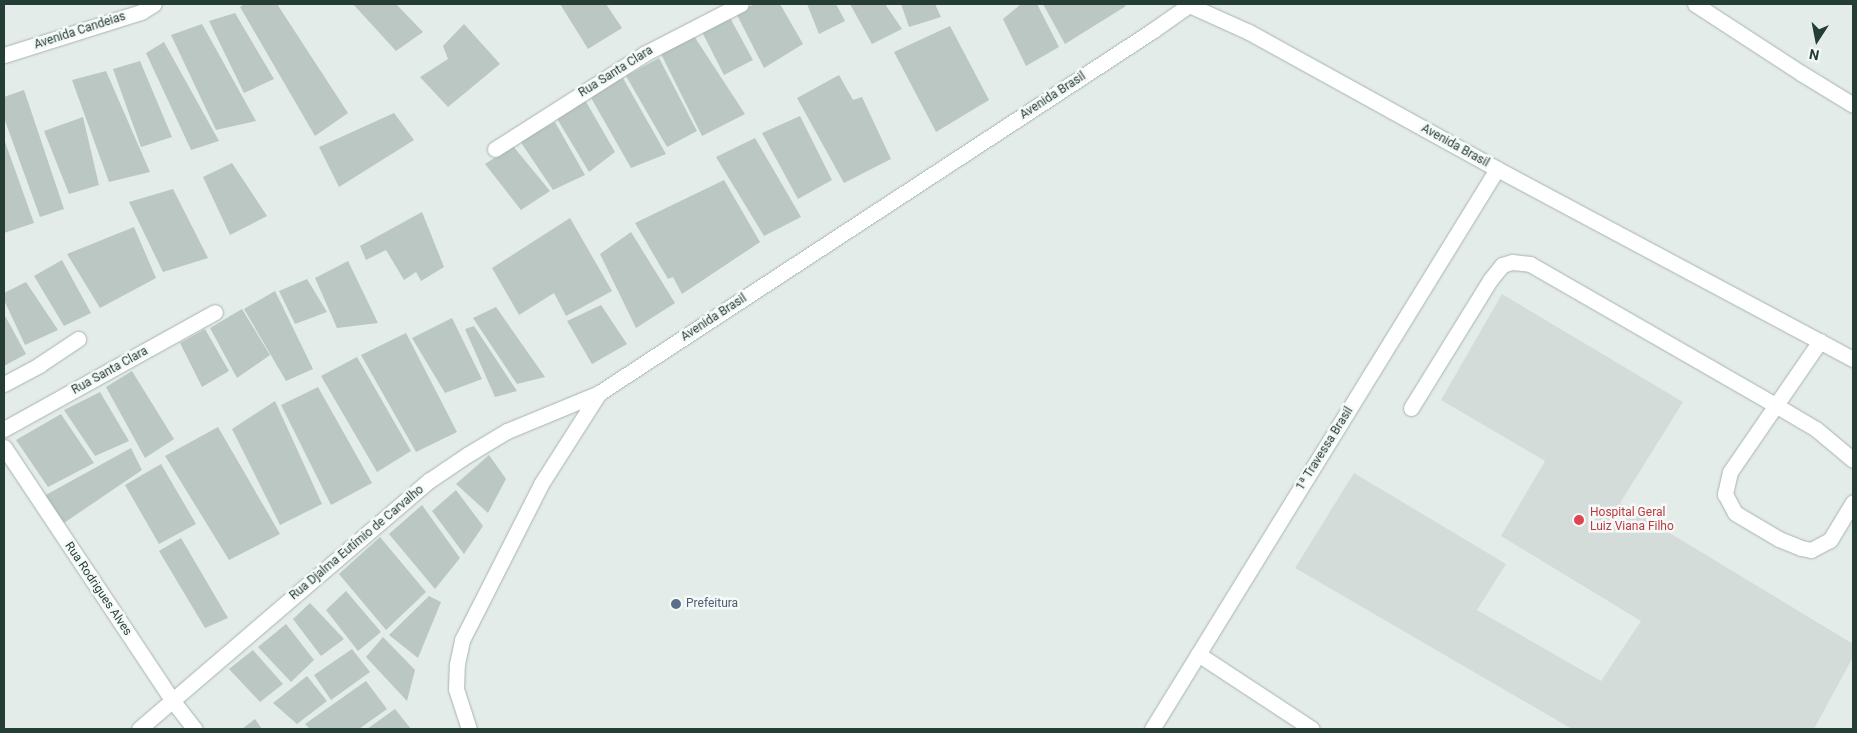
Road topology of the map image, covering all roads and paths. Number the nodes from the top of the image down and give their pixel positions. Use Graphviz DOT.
graph roads {
  1 [pos="154,4"];
  2 [pos="742,4"];
  3 [pos="1189,4"];
  4 [pos="1695,4"];
  5 [pos="4,55"];
  6 [pos="1853,104"];
  7 [pos="495,149"];
  8 [pos="1497,169"];
  9 [pos="215,312"];
  10 [pos="78,339"];
  11 [pos="1820,342"];
  12 [pos="1853,359"];
  13 [pos="4,384"];
  14 [pos="599,393"];
  15 [pos="1777,406"];
  16 [pos="1411,408"];
  17 [pos="4,429"];
  18 [pos="4,447"];
  19 [pos="1853,460"];
  20 [pos="1853,502"];
  21 [pos="1198,654"];
  22 [pos="172,700"];
  23 [pos="139,729"];
  24 [pos="195,729"];
  25 [pos="469,729"];
  26 [pos="1152,729"];
  27 [pos="1312,729"];
  1 -- 5 [label="street, Avenida Candeias"];
  2 -- 7 [label="street, Rua Santa Clara"];
  3 -- 8 [label="street, Avenida Brasil"];
  3 -- 14 [label="street, Avenida Brasil"];
  4 -- 6 [label="street"];
  8 -- 11 [label="street, Avenida Brasil"];
  8 -- 21 [label="street, 1ª Travessa Brasil"];
  9 -- 17 [label="street, Rua Santa Clara"];
  10 -- 13 [label="street"];
  11 -- 12 [label="street, Avenida Brasil"];
  11 -- 15 [label="street"];
  14 -- 22 [label="street, Rua Djalma Eutímio de Carvalho"];
  14 -- 25 [label="street, Avenida Brasil"];
  15 -- 16 [label="street"];
  15 -- 19 [label="street"];
  15 -- 20 [label="street"];
  18 -- 22 [label="street, Rua Rodrigues Alves"];
  21 -- 26 [label="street, 1ª Travessa Brasil"];
  21 -- 27 [label="street"];
  22 -- 23 [label="street, Rua Djalma Eutímio de Carvalho"];
  22 -- 24 [label="street, Rua Rodrigues Alves"];
}
